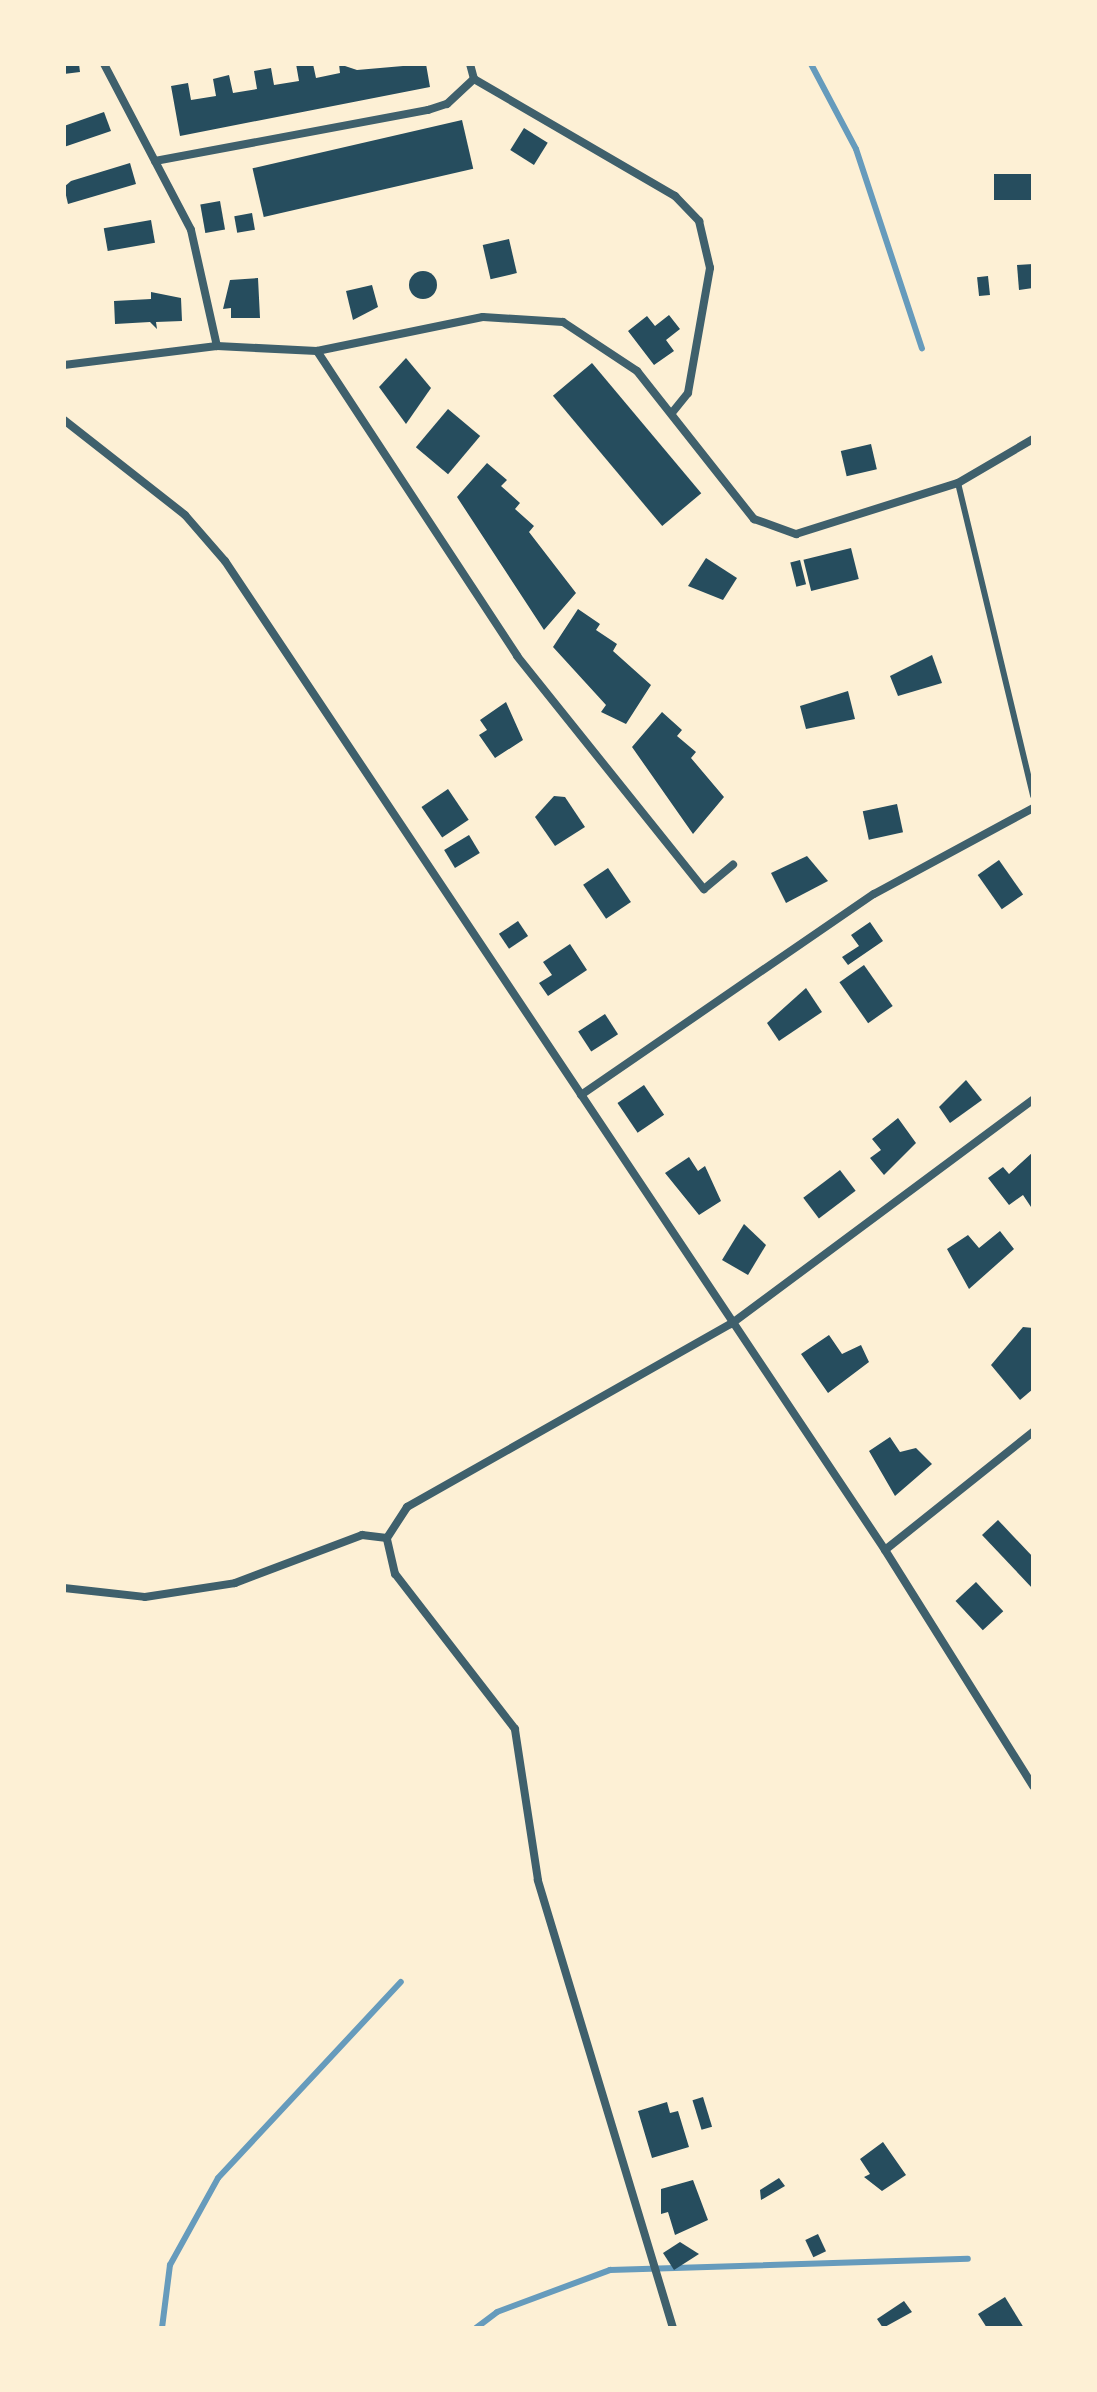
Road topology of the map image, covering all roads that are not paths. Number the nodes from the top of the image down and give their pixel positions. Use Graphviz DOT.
graph roads {
  1 [pos="104,64"];
  2 [pos="470,64"];
  3 [pos="474,79"];
  4 [pos="155,161"];
  5 [pos="217,346"];
  6 [pos="317,351"];
  7 [pos="64,365"];
  8 [pos="672,413"];
  9 [pos="64,420"];
  10 [pos="1033,439"];
  11 [pos="958,483"];
  12 [pos="1033,796"];
  13 [pos="1033,808"];
  14 [pos="733,865"];
  15 [pos="581,1095"];
  16 [pos="1033,1100"];
  17 [pos="731,1324"];
  18 [pos="1033,1432"];
  19 [pos="387,1538"];
  20 [pos="885,1550"];
  21 [pos="64,1588"];
  22 [pos="1033,1786"];
  23 [pos="673,2328"];
  1 -- 4 [label="street"];
  2 -- 3 [label="street"];
  3 -- 4 [label="street"];
  3 -- 8 [label="street"];
  4 -- 5 [label="street"];
  5 -- 6 [label="street"];
  5 -- 7 [label="street"];
  6 -- 8 [label="street"];
  6 -- 14 [label="street"];
  8 -- 11 [label="street"];
  9 -- 15 [label="street"];
  10 -- 11 [label="street"];
  11 -- 12 [label="lane"];
  13 -- 15 [label="street"];
  15 -- 17 [label="street"];
  16 -- 17 [label="street"];
  17 -- 19 [label="street"];
  17 -- 20 [label="street"];
  18 -- 20 [label="street"];
  19 -- 21 [label="street"];
  19 -- 23 [label="street"];
  20 -- 22 [label="street"];
}
